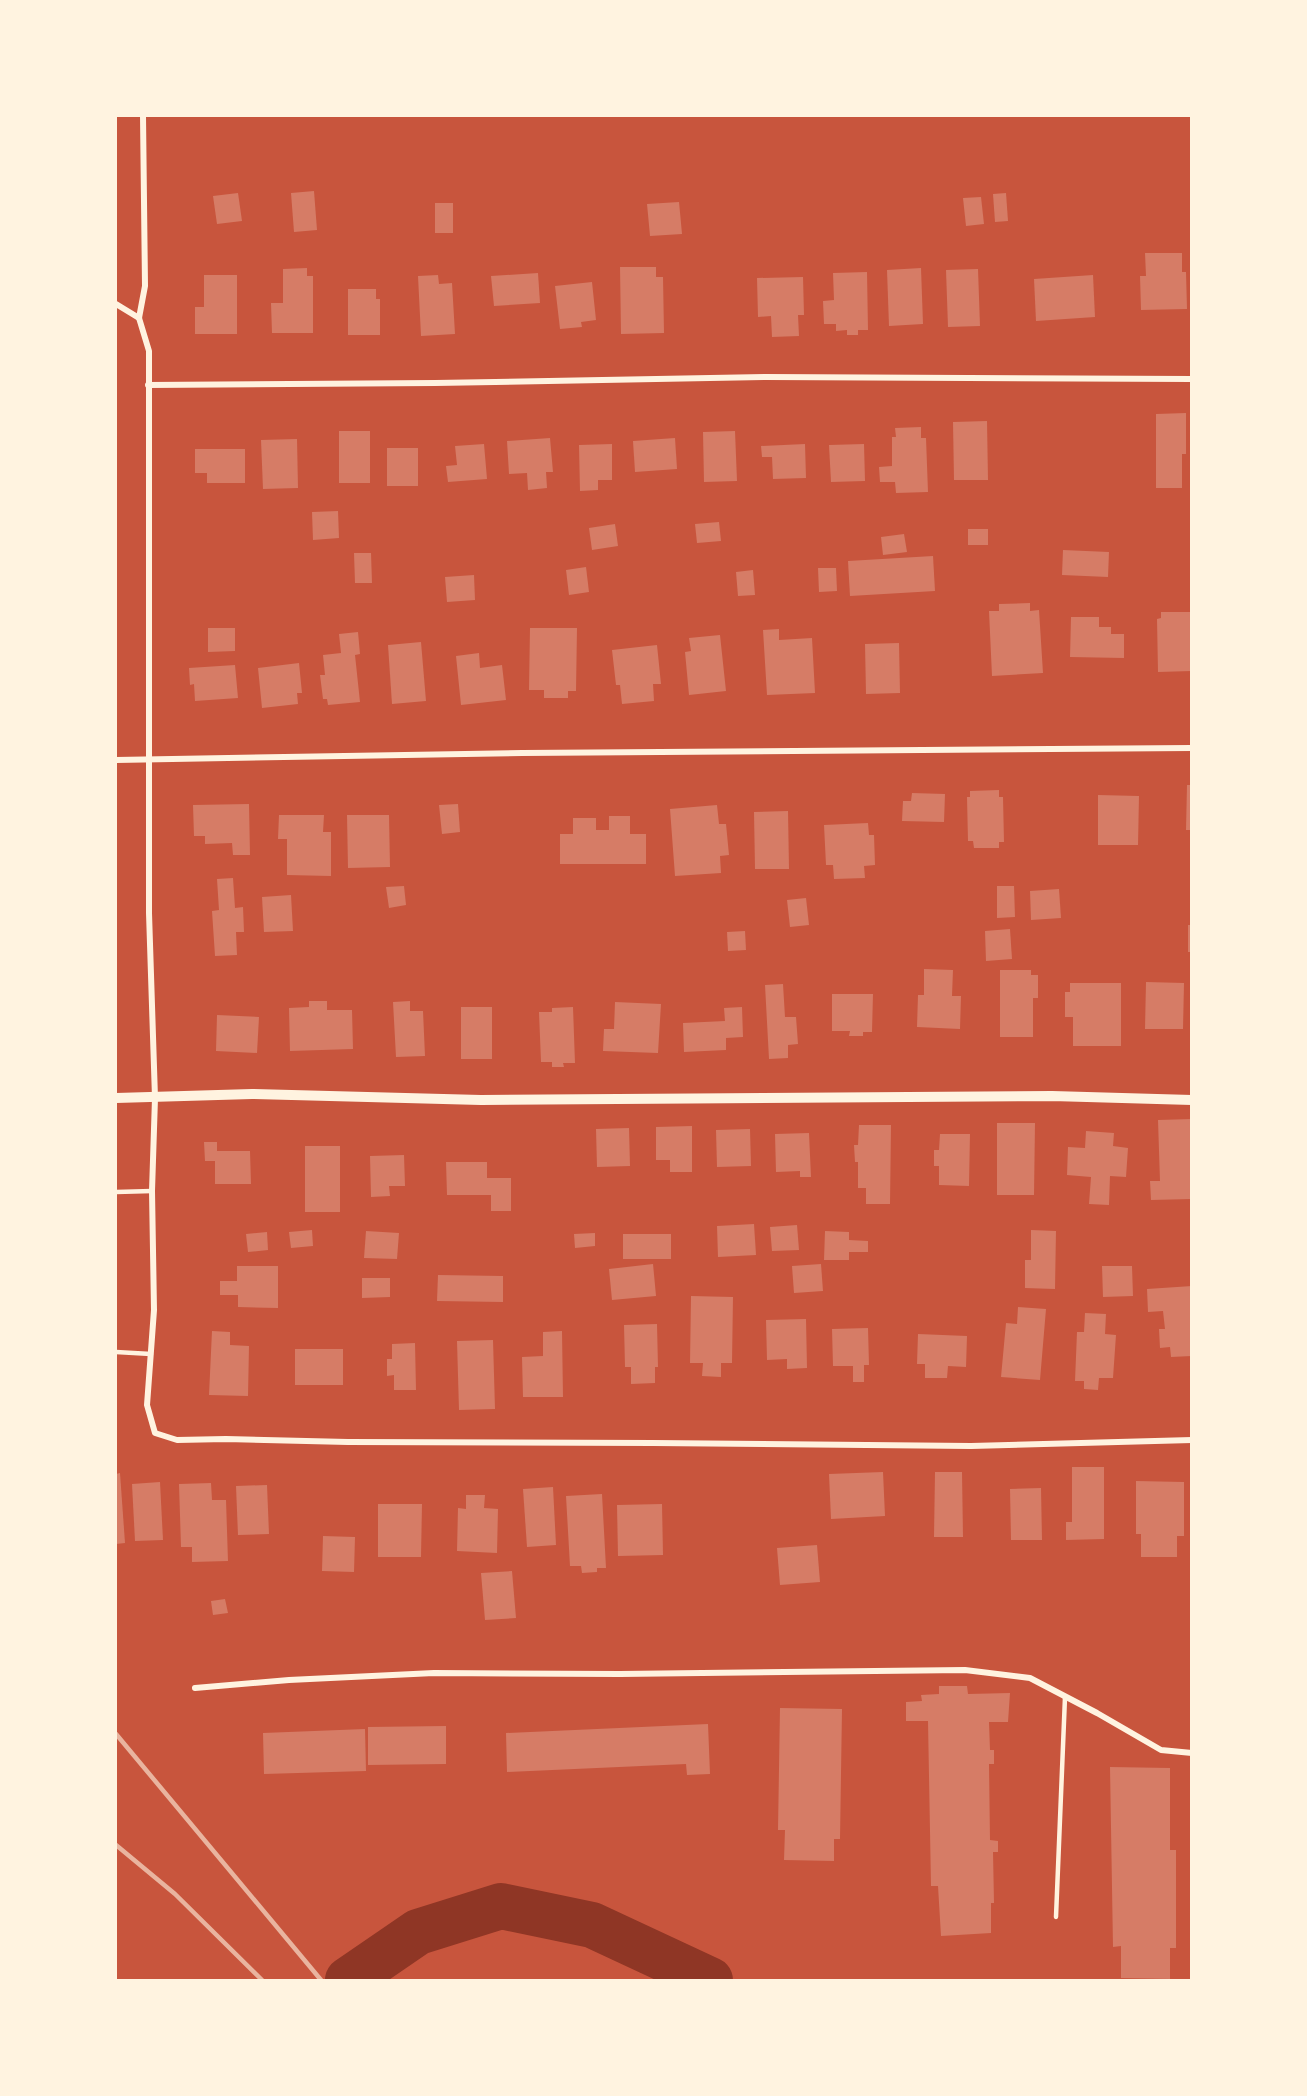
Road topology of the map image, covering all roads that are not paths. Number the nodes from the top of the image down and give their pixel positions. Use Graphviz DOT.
graph roads {
  1 [pos="143,116"];
  2 [pos="116,304"];
  3 [pos="139,318"];
  4 [pos="1191,379"];
  5 [pos="148,384"];
  6 [pos="1191,748"];
  7 [pos="116,760"];
  8 [pos="148,760"];
  9 [pos="116,1098"];
  10 [pos="155,1098"];
  11 [pos="1191,1100"];
  12 [pos="152,1191"];
  13 [pos="116,1192"];
  14 [pos="116,1352"];
  15 [pos="151,1354"];
  16 [pos="1191,1440"];
  17 [pos="195,1688"];
  18 [pos="1065,1697"];
  19 [pos="1191,1753"];
  20 [pos="1056,1917"];
  1 -- 3 [label="street"];
  2 -- 3 [label="street"];
  3 -- 5 [label="street"];
  4 -- 5 [label="street"];
  5 -- 8 [label="street"];
  6 -- 8 [label="street"];
  7 -- 8 [label="street"];
  8 -- 10 [label="street"];
  9 -- 10 [label="street"];
  10 -- 11 [label="street"];
  10 -- 12 [label="street"];
  12 -- 13 [label="lane"];
  12 -- 15 [label="street"];
  14 -- 15 [label="lane"];
  15 -- 16 [label="street"];
  17 -- 18 [label="street"];
  18 -- 19 [label="street"];
  18 -- 20 [label="lane"];
}
